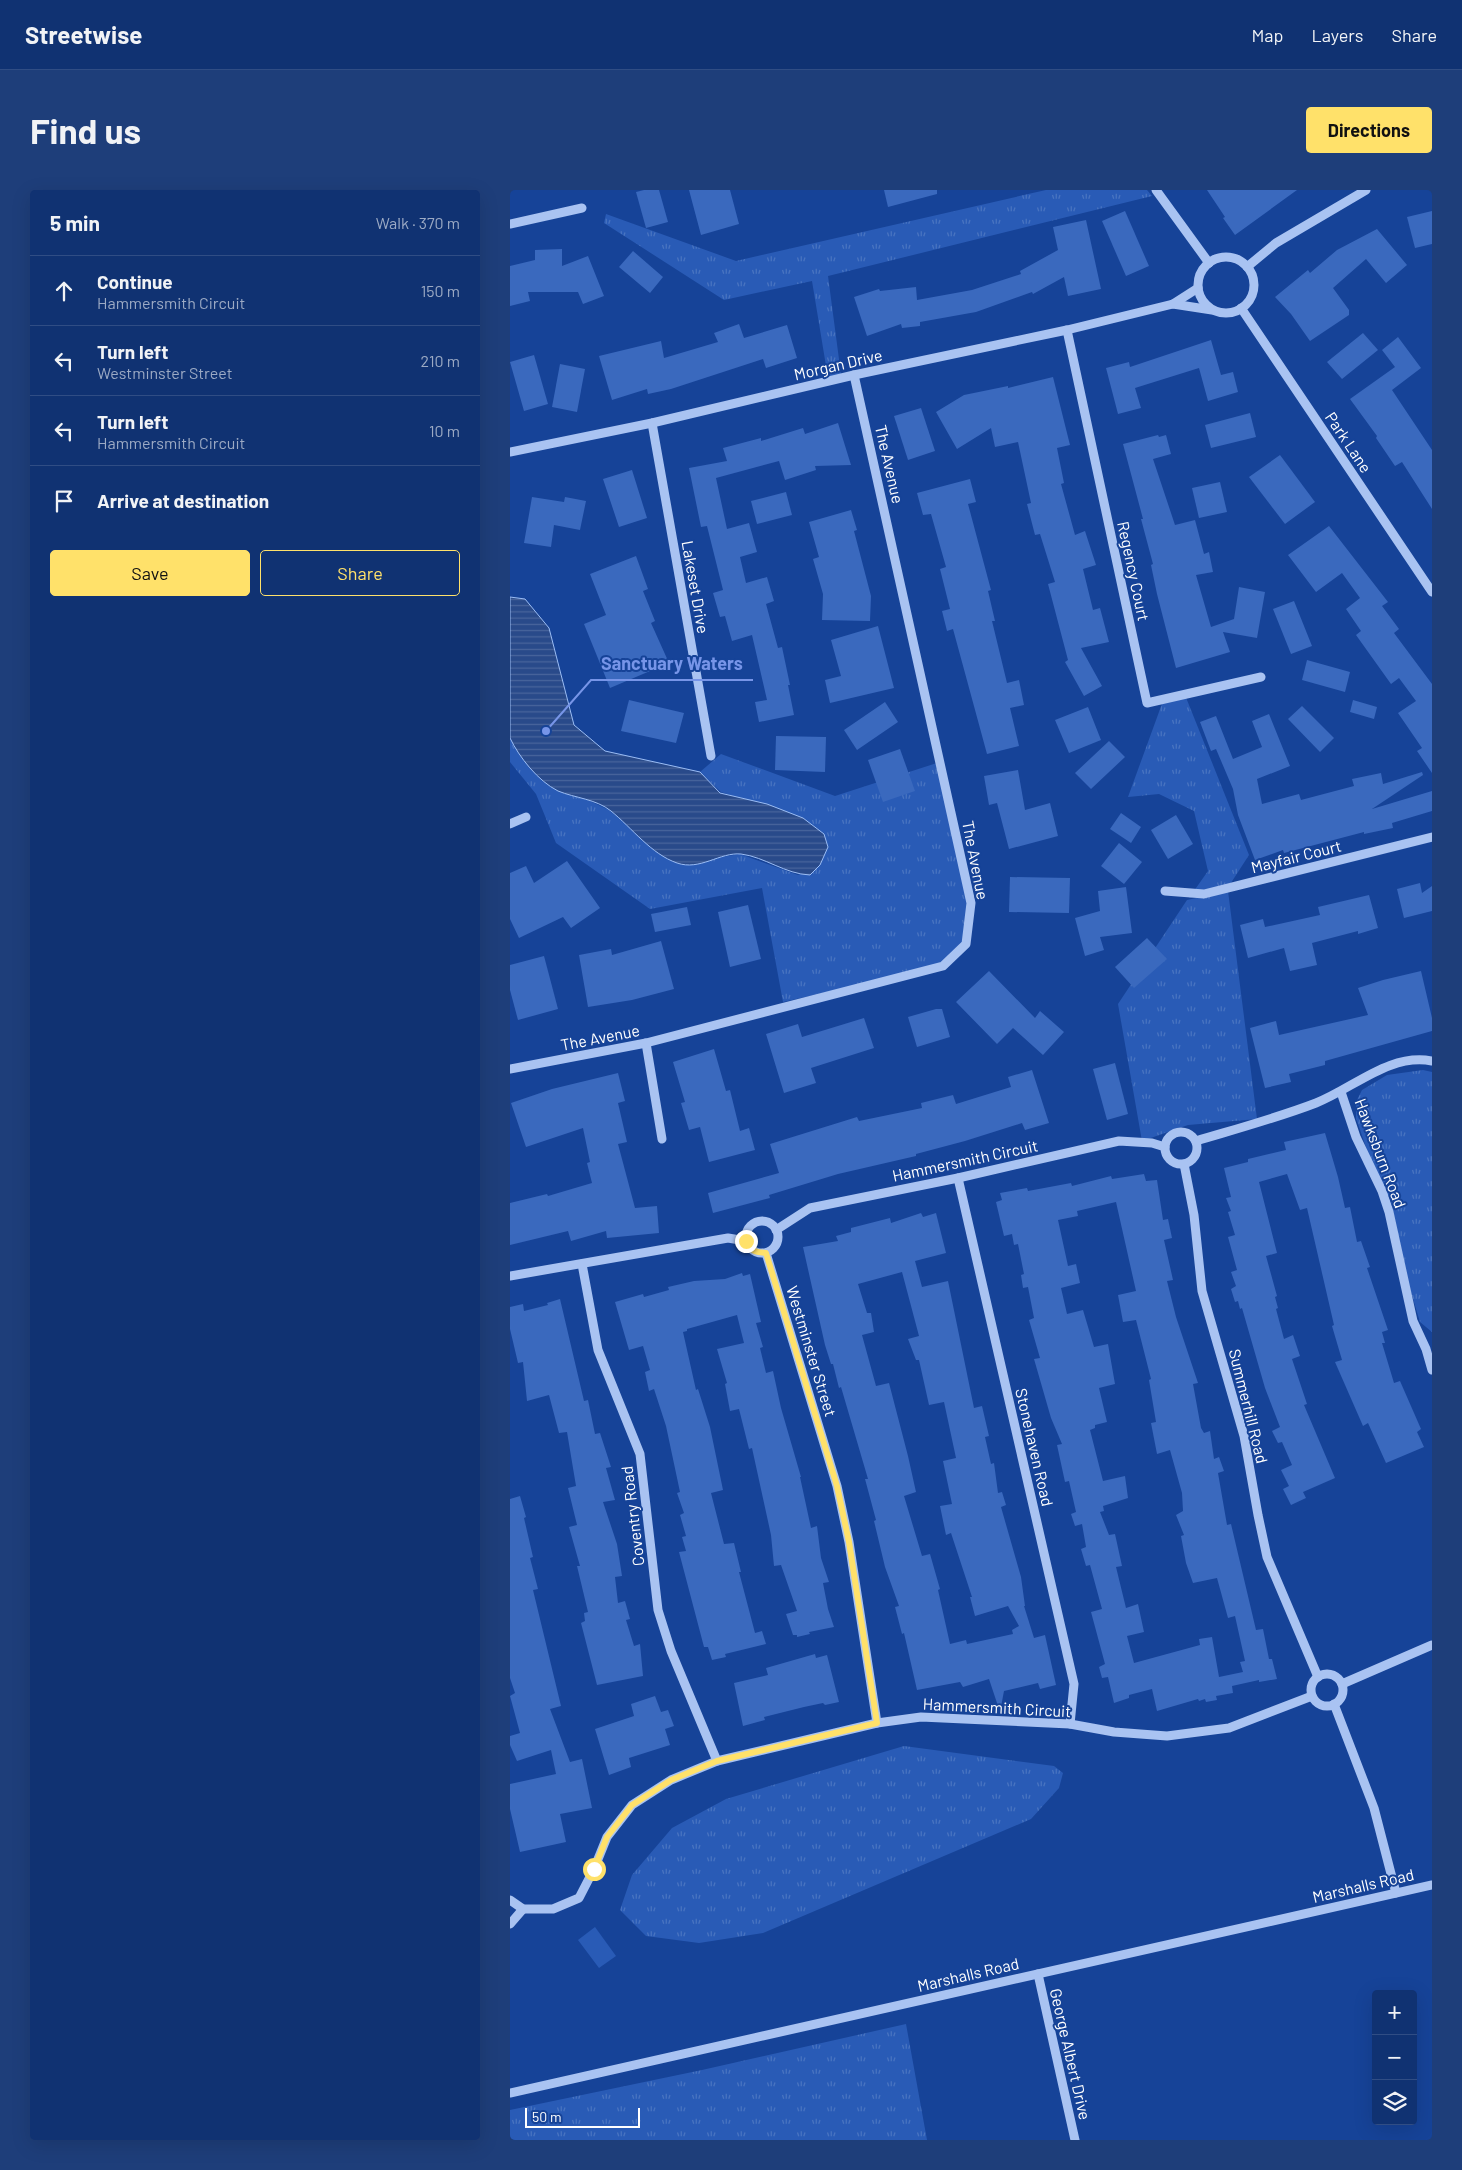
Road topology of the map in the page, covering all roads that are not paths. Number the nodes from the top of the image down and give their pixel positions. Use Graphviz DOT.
graph roads {
  1 [pos="1156,190"];
  2 [pos="1366,190"];
  3 [pos="582,208"];
  4 [pos="510,224"];
  5 [pos="1209,263"];
  6 [pos="1247,267"];
  7 [pos="1198,288"];
  8 [pos="1173,304"];
  9 [pos="1241,308"];
  10 [pos="1214,311"];
  11 [pos="1067,330"];
  12 [pos="854,375"];
  13 [pos="652,423"];
  14 [pos="510,452"];
  15 [pos="1432,592"];
  16 [pos="1260,677"];
  17 [pos="711,756"];
  18 [pos="526,817"];
  19 [pos="510,824"];
  20 [pos="1432,837"];
  21 [pos="1165,891"];
  22 [pos="646,1043"];
  23 [pos="1432,1061"];
  24 [pos="510,1070"];
  25 [pos="1341,1092"];
  26 [pos="662,1139"];
  27 [pos="1196,1141"];
  28 [pos="1165,1148"];
  29 [pos="1184,1164"];
  30 [pos="958,1178"];
  31 [pos="776,1230"];
  32 [pos="746,1241"];
  33 [pos="766,1253"];
  34 [pos="582,1264"];
  35 [pos="510,1276"];
  36 [pos="1429,1348"];
  37 [pos="1432,1370"];
  38 [pos="1432,1645"];
  39 [pos="1318,1677"];
  40 [pos="1342,1684"];
  41 [pos="1312,1696"];
  42 [pos="1334,1704"];
  43 [pos="877,1723"];
  44 [pos="1070,1724"];
  45 [pos="717,1761"];
  46 [pos="1432,1885"];
  47 [pos="1396,1893"];
  48 [pos="510,1900"];
  49 [pos="523,1909"];
  50 [pos="510,1924"];
  51 [pos="1038,1974"];
  52 [pos="510,2093"];
  53 [pos="1075,2140"];
  1 -- 5 [label="street"];
  2 -- 6 [label="street"];
  3 -- 4 [label="street"];
  5 -- 6 [label="street"];
  5 -- 7 [label="street"];
  6 -- 9 [label="street"];
  7 -- 8 [label="street, Morgan Drive"];
  7 -- 10 [label="street"];
  8 -- 10 [label="street, Morgan Drive"];
  8 -- 11 [label="street, Morgan Drive"];
  9 -- 10 [label="street"];
  9 -- 15 [label="street, Park Lane"];
  11 -- 12 [label="street, Morgan Drive"];
  11 -- 16 [label="street, Regency Court"];
  12 -- 13 [label="street, Morgan Drive"];
  12 -- 22 [label="street, The Avenue"];
  13 -- 14 [label="street, Morgan Drive"];
  13 -- 17 [label="street, Lakeset Drive"];
  18 -- 19 [label="street"];
  20 -- 21 [label="street, Mayfair Court"];
  22 -- 24 [label="street, The Avenue"];
  22 -- 26 [label="street"];
  23 -- 25 [label="street"];
  25 -- 27 [label="street"];
  25 -- 36 [label="street, Hawksburn Road"];
  27 -- 28 [label="street"];
  27 -- 29 [label="street"];
  28 -- 29 [label="street, Hammersmith Circuit"];
  28 -- 30 [label="street, Hammersmith Circuit"];
  29 -- 39 [label="street, Summerhill Road"];
  30 -- 31 [label="street, Hammersmith Circuit"];
  30 -- 44 [label="street, Stonehaven Road"];
  31 -- 32 [label="street"];
  31 -- 33 [label="street"];
  32 -- 33 [label="street"];
  32 -- 34 [label="street"];
  33 -- 43 [label="street, Westminster Street"];
  34 -- 35 [label="street"];
  34 -- 45 [label="street, Coventry Road"];
  36 -- 37 [label="street, Hawksburn Road"];
  38 -- 40 [label="street"];
  39 -- 40 [label="street"];
  39 -- 41 [label="street"];
  40 -- 42 [label="street"];
  41 -- 42 [label="street"];
  41 -- 44 [label="street, Hammersmith Circuit"];
  42 -- 47 [label="street"];
  43 -- 44 [label="street, Hammersmith Circuit"];
  43 -- 45 [label="street, Hammersmith Circuit"];
  45 -- 49 [label="street, Hammersmith Circuit"];
  46 -- 47 [label="street, Marshalls Road"];
  47 -- 51 [label="street, Marshalls Road"];
  48 -- 49 [label="street"];
  49 -- 50 [label="street"];
  51 -- 52 [label="street, Marshalls Road"];
  51 -- 53 [label="street, George Albert Drive"];
}
